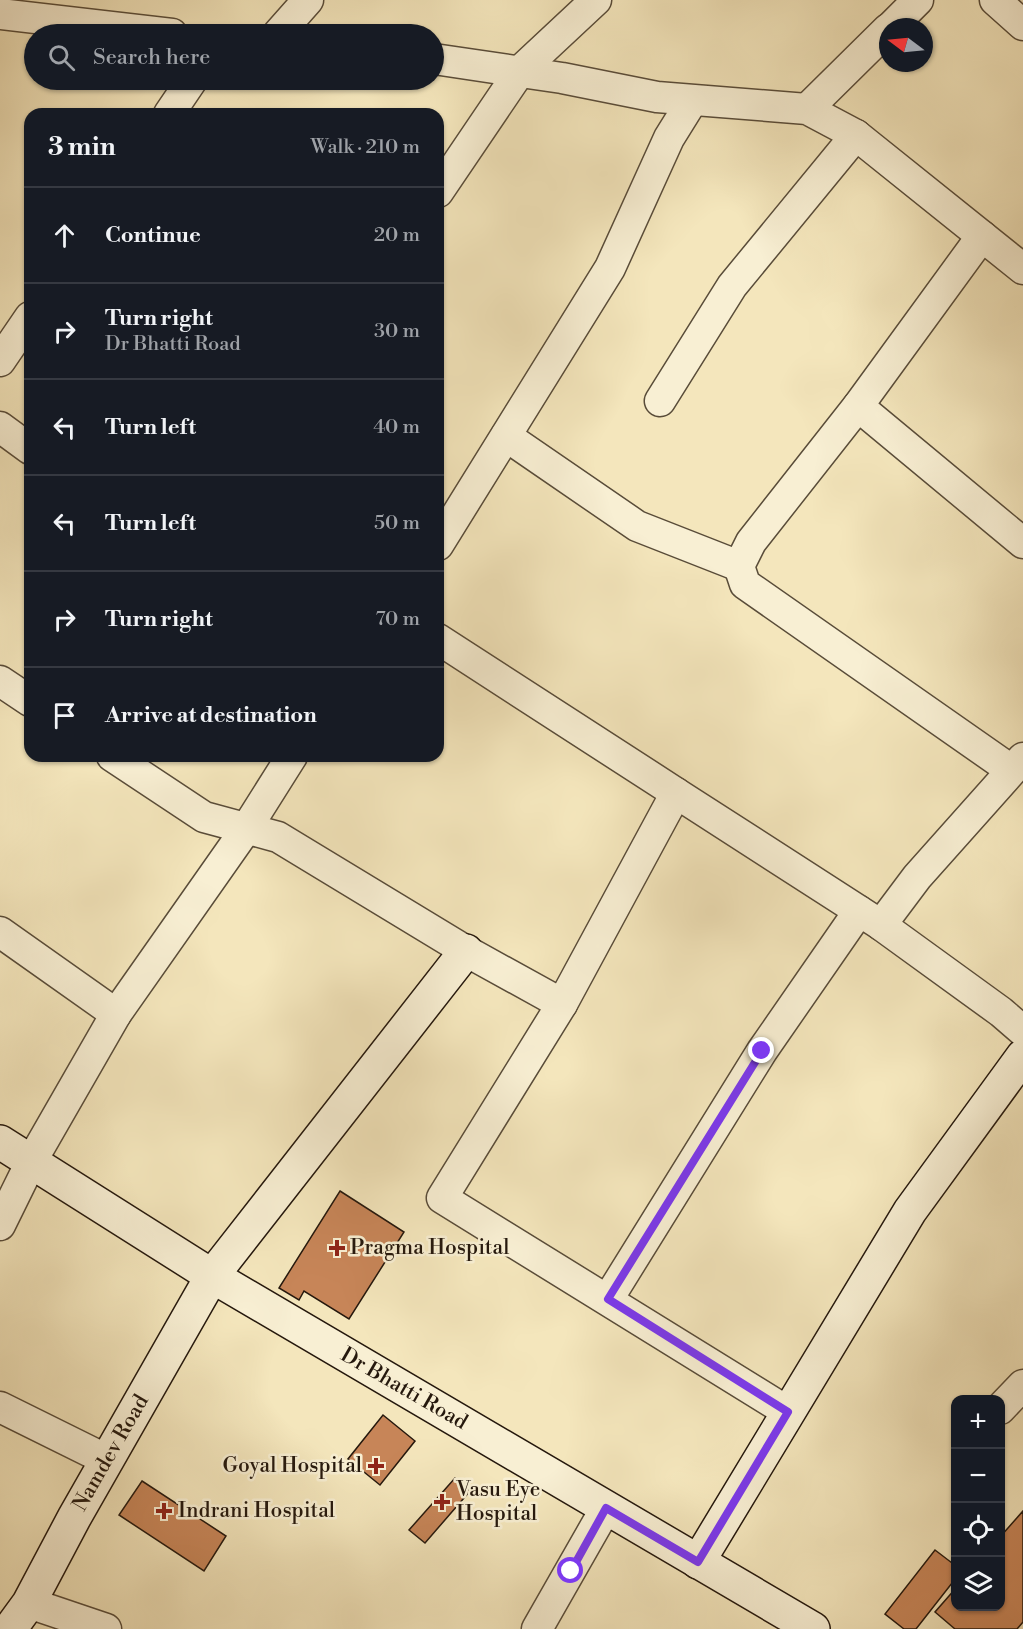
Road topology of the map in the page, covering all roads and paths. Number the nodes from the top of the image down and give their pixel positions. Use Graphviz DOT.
graph roads {
  1 [pos="308,0"];
  2 [pos="596,0"];
  3 [pos="918,0"];
  4 [pos="995,0"];
  5 [pos="0,14"];
  6 [pos="899,18"];
  7 [pos="86,24"];
  8 [pos="287,24"];
  9 [pos="1023,25"];
  10 [pos="879,38"];
  11 [pos="444,60"];
  12 [pos="520,71"];
  13 [pos="185,90"];
  14 [pos="692,101"];
  15 [pos="173,108"];
  16 [pos="807,109"];
  17 [pos="856,135"];
  18 [pos="444,183"];
  19 [pos="982,236"];
  20 [pos="1023,269"];
  21 [pos="24,326"];
  22 [pos="0,361"];
  23 [pos="660,401"];
  24 [pos="858,406"];
  25 [pos="0,427"];
  26 [pos="506,436"];
  27 [pos="24,445"];
  28 [pos="444,535"];
  29 [pos="1023,543"];
  30 [pos="739,566"];
  31 [pos="444,643"];
  32 [pos="0,681"];
  33 [pos="24,697"];
  34 [pos="121,762"];
  35 [pos="288,762"];
  36 [pos="1017,764"];
  37 [pos="676,793"];
  38 [pos="246,829"];
  39 [pos="870,918"];
  40 [pos="0,932"];
  41 [pos="466,951"];
  42 [pos="562,1004"];
  43 [pos="116,1014"];
  44 [pos="1023,1031"];
  45 [pos="1023,1056"];
  46 [pos="0,1142"];
  47 [pos="31,1162"];
  48 [pos="0,1225"];
  49 [pos="212,1276"];
  50 [pos="608,1299"];
  51 [pos="1023,1385"];
  52 [pos="1005,1404"];
  53 [pos="0,1407"];
  54 [pos="788,1412"];
  55 [pos="107,1460"];
  56 [pos="606,1508"];
  57 [pos="698,1562"];
  58 [pos="29,1603"];
  59 [pos="798,1625"];
  60 [pos="10,1629"];
  61 [pos="106,1629"];
  62 [pos="537,1629"];
  1 -- 8 [label="street"];
  2 -- 12 [label="street"];
  3 -- 6 [label="street"];
  4 -- 9 [label="street"];
  5 -- 7 [label="street"];
  10 -- 16 [label="street"];
  11 -- 12 [label="street"];
  12 -- 14 [label="street"];
  12 -- 18 [label="street"];
  13 -- 15 [label="street"];
  14 -- 16 [label="street"];
  14 -- 26 [label="street"];
  16 -- 17 [label="street"];
  17 -- 19 [label="street"];
  17 -- 23 [label="street"];
  19 -- 20 [label="street"];
  19 -- 24 [label="street"];
  21 -- 22 [label="street"];
  24 -- 29 [label="street"];
  24 -- 30 [label="street"];
  25 -- 27 [label="street"];
  26 -- 28 [label="street"];
  26 -- 30 [label="street"];
  30 -- 36 [label="street"];
  31 -- 37 [label="street"];
  32 -- 33 [label="street"];
  34 -- 38 [label="street"];
  35 -- 38 [label="street"];
  36 -- 39 [label="street"];
  37 -- 39 [label="street"];
  37 -- 42 [label="street"];
  38 -- 41 [label="street"];
  38 -- 43 [label="street"];
  39 -- 44 [label="street"];
  39 -- 50 [label="street"];
  40 -- 43 [label="street"];
  41 -- 42 [label="street"];
  41 -- 49 [label="street, Namdev Road"];
  42 -- 50 [label="street"];
  43 -- 47 [label="street"];
  45 -- 54 [label="street"];
  46 -- 47 [label="street, Dr Bhatti Road"];
  47 -- 48 [label="street"];
  47 -- 49 [label="street, Dr Bhatti Road"];
  49 -- 55 [label="street, Namdev Road"];
  49 -- 56 [label="street, Dr Bhatti Road"];
  50 -- 54 [label="street"];
  51 -- 52 [label="street"];
  53 -- 55 [label="street"];
  54 -- 57 [label="street"];
  55 -- 58 [label="street, Namdev Road"];
  56 -- 57 [label="street, Dr Bhatti Road"];
  56 -- 62 [label="street"];
  57 -- 59 [label="street, Dr Bhatti Road"];
  58 -- 60 [label="street, Namdev Road"];
  58 -- 61 [label="street"];
}
